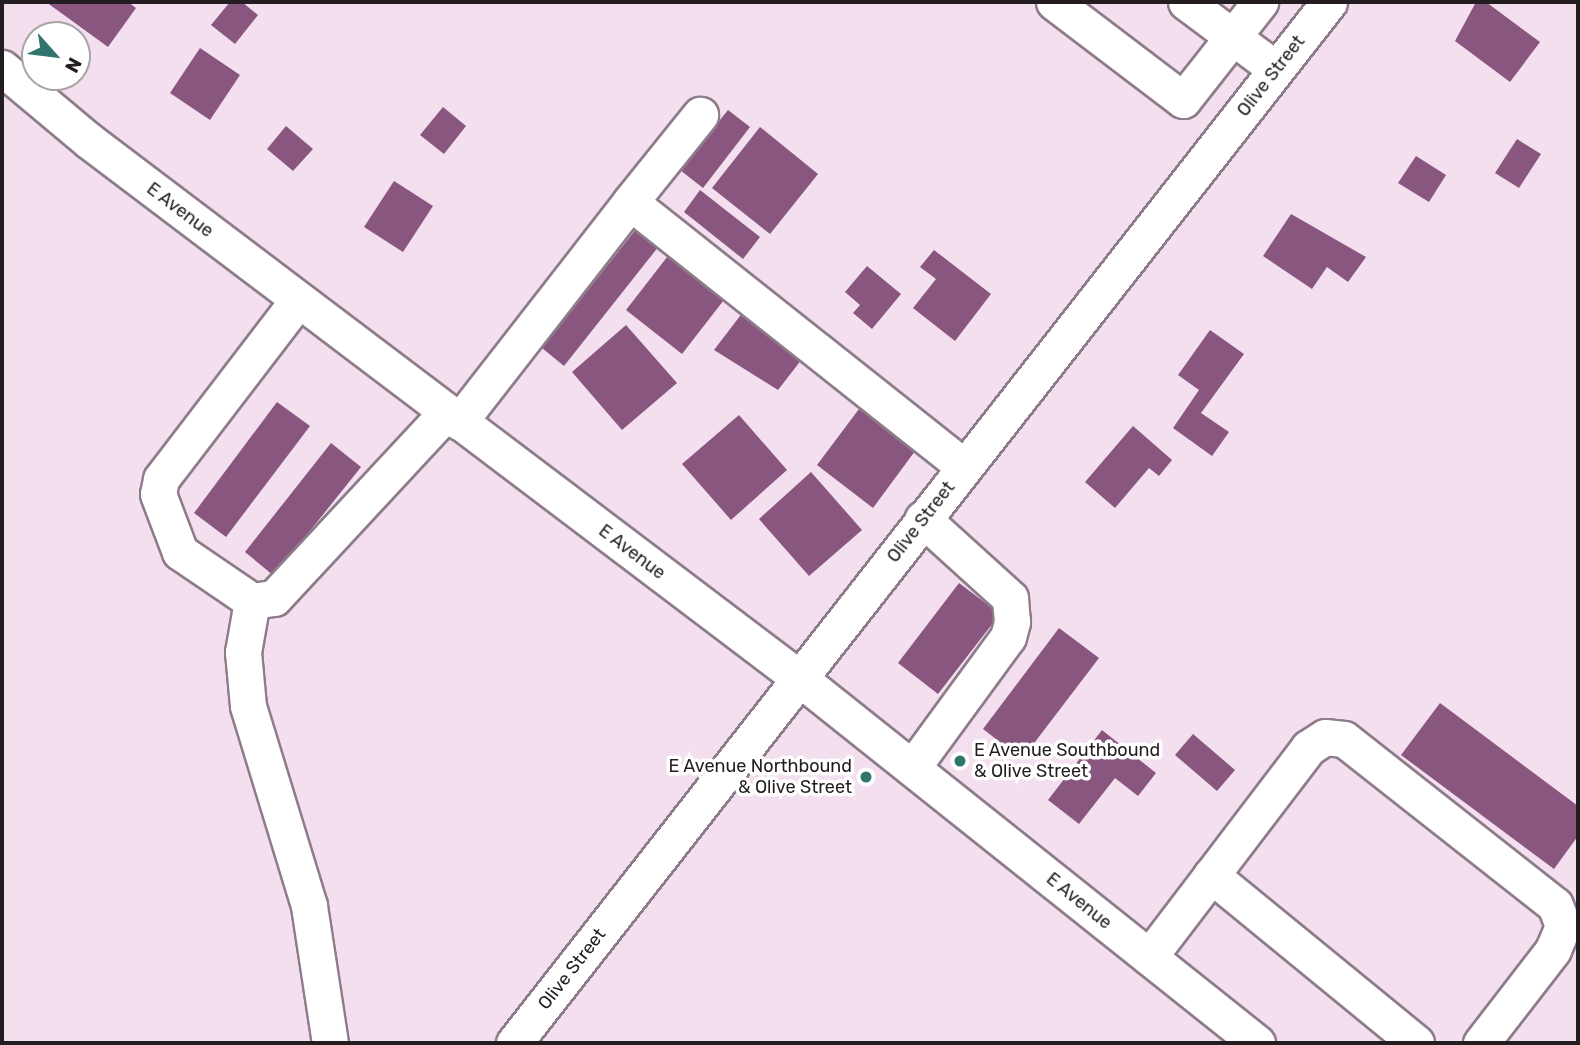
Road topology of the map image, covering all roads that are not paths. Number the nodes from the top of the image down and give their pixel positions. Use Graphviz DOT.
graph roads {
  1 [pos="1054,2"];
  2 [pos="1186,2"];
  3 [pos="1261,2"];
  4 [pos="1329,2"];
  5 [pos="1233,37"];
  6 [pos="2,68"];
  7 [pos="1276,69"];
  8 [pos="700,115"];
  9 [pos="630,202"];
  10 [pos="298,300"];
  11 [pos="453,417"];
  12 [pos="964,467"];
  13 [pos="923,519"];
  14 [pos="251,601"];
  15 [pos="799,678"];
  16 [pos="912,768"];
  17 [pos="1211,875"];
  18 [pos="1149,957"];
  19 [pos="330,1043"];
  20 [pos="514,1043"];
  21 [pos="1257,1043"];
  22 [pos="1416,1043"];
  23 [pos="1480,1043"];
  1 -- 5 [label="street"];
  2 -- 5 [label="street"];
  3 -- 5 [label="street"];
  4 -- 7 [label="street, Olive Street"];
  5 -- 7 [label="street"];
  6 -- 10 [label="street, E Avenue"];
  7 -- 12 [label="street, Olive Street"];
  8 -- 9 [label="street"];
  9 -- 11 [label="street"];
  9 -- 12 [label="street"];
  10 -- 11 [label="street, E Avenue"];
  10 -- 14 [label="street"];
  11 -- 14 [label="street"];
  11 -- 15 [label="street, E Avenue"];
  12 -- 13 [label="street, Olive Street"];
  13 -- 15 [label="street, Olive Street"];
  13 -- 16 [label="street"];
  14 -- 19 [label="street"];
  15 -- 16 [label="street, E Avenue"];
  15 -- 20 [label="street, Olive Street"];
  16 -- 18 [label="street, E Avenue"];
  17 -- 18 [label="street"];
  17 -- 22 [label="street"];
  17 -- 23 [label="street"];
  18 -- 21 [label="street, E Avenue"];
}
